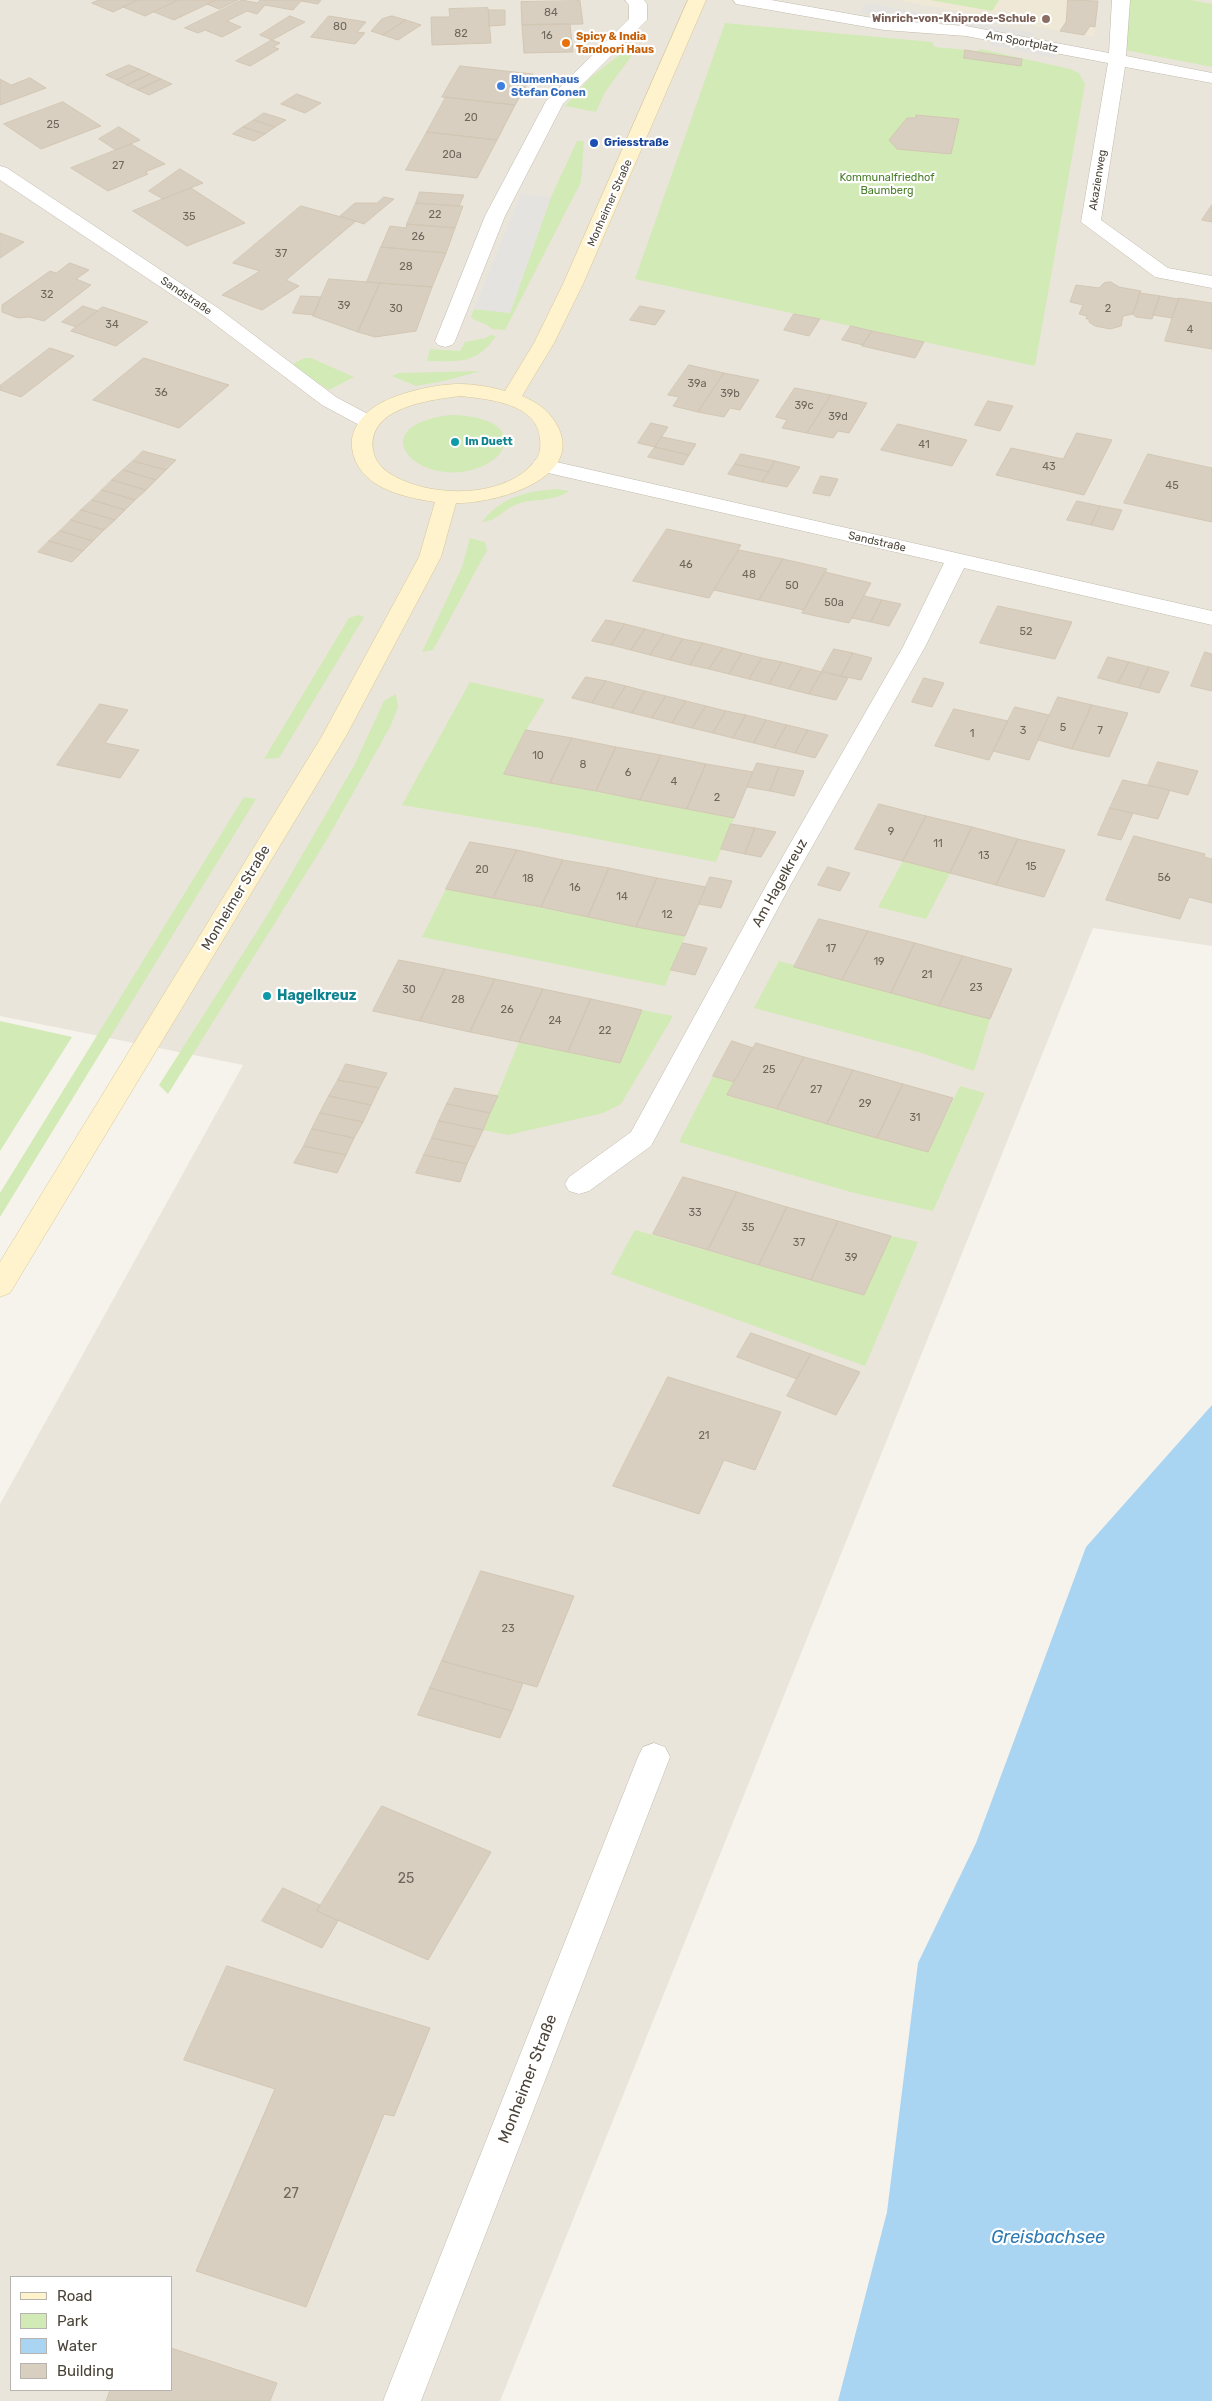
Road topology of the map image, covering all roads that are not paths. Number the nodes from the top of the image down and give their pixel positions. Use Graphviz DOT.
graph roads {
  1 [pos="634,0"];
  2 [pos="697,0"];
  3 [pos="742,0"];
  4 [pos="1121,0"];
  5 [pos="1117,61"];
  6 [pos="1212,78"];
  7 [pos="0,172"];
  8 [pos="1212,282"];
  9 [pos="445,341"];
  10 [pos="510,398"];
  11 [pos="370,423"];
  12 [pos="543,465"];
  13 [pos="447,497"];
  14 [pos="956,561"];
  15 [pos="1212,618"];
  16 [pos="579,1184"];
  17 [pos="0,1286"];
  18 [pos="654,1757"];
  19 [pos="402,2401"];
  1 -- 9 [label="street"];
  2 -- 10 [label="street, Monheimer Straße"];
  3 -- 5 [label="street, Am Sportplatz"];
  4 -- 5 [label="street"];
  5 -- 6 [label="street, Am Sportplatz"];
  5 -- 8 [label="street, Akazienweg"];
  7 -- 11 [label="street, Sandstraße"];
  10 -- 11 [label="street"];
  10 -- 12 [label="street"];
  11 -- 13 [label="street"];
  12 -- 13 [label="street"];
  12 -- 14 [label="street, Sandstraße"];
  13 -- 17 [label="street, Monheimer Straße"];
  14 -- 15 [label="street, Sandstraße"];
  14 -- 16 [label="street, Am Hagelkreuz"];
  18 -- 19 [label="street, Monheimer Straße"];
}
